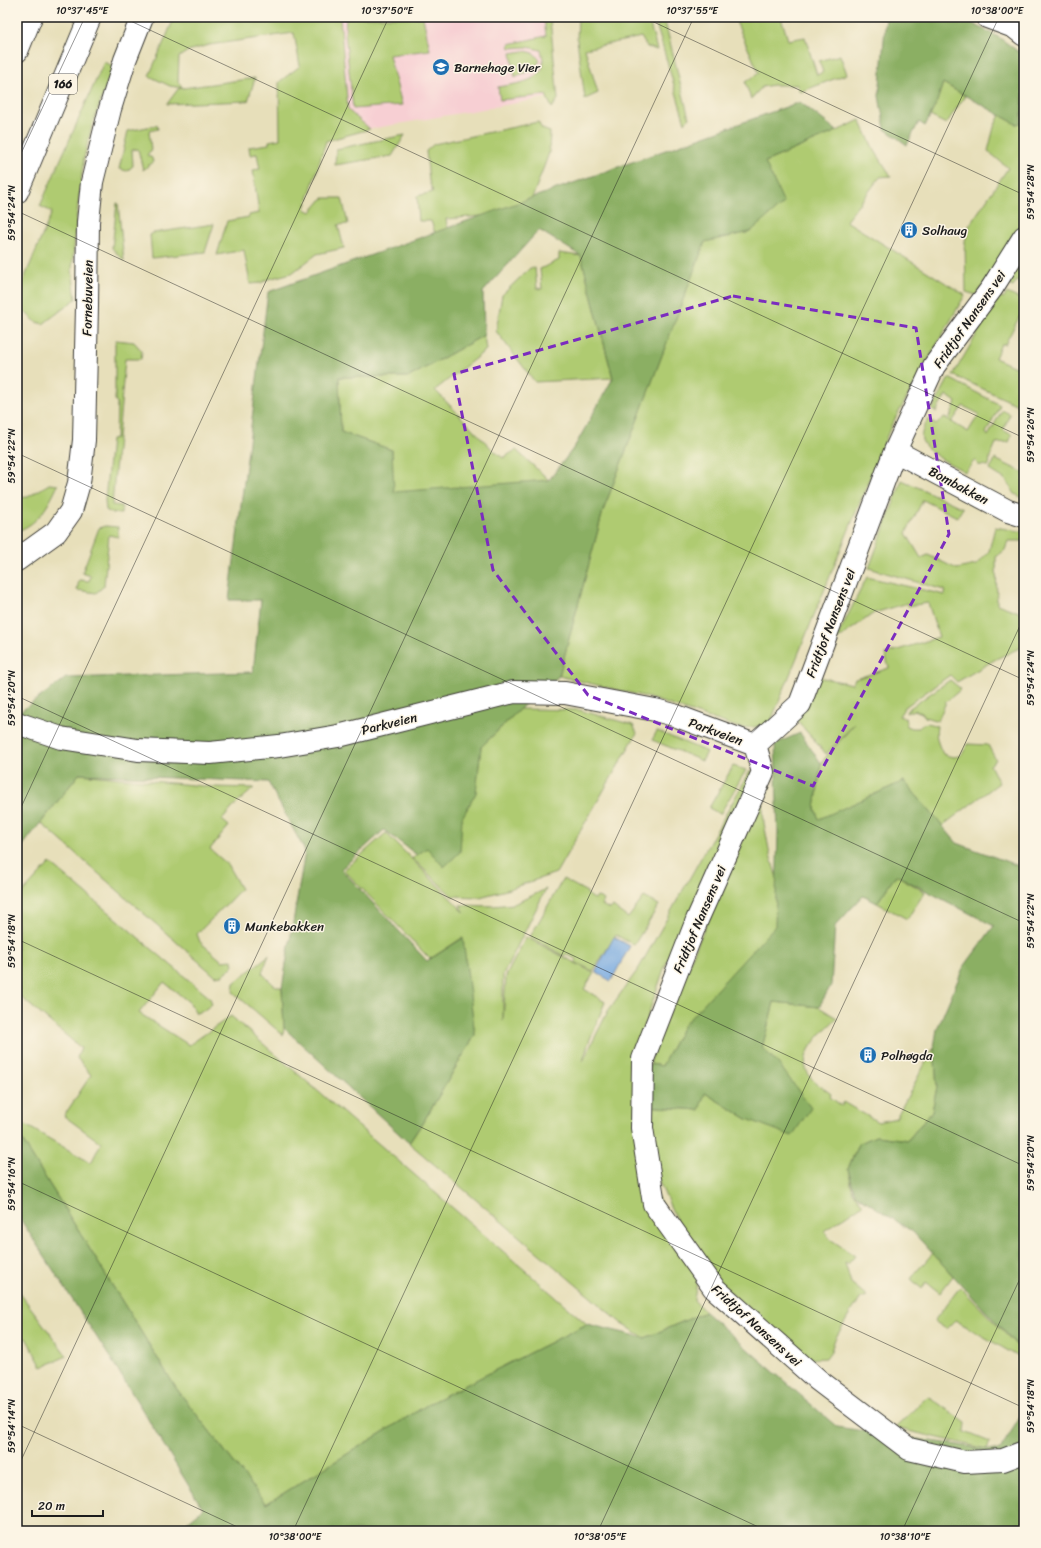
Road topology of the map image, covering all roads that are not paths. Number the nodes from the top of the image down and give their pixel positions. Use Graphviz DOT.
graph roads {
  1 [pos="31,17"];
  2 [pos="90,17"];
  3 [pos="142,17"];
  4 [pos="987,17"];
  5 [pos="1024,35"];
  6 [pos="17,51"];
  7 [pos="17,192"];
  8 [pos="1024,237"];
  9 [pos="895,451"];
  10 [pos="1024,516"];
  11 [pos="17,560"];
  12 [pos="17,723"];
  13 [pos="755,745"];
  14 [pos="1024,1452"];
  1 -- 6 [label="street"];
  2 -- 7 [label="street, 166"];
  3 -- 11 [label="street, Fornebuveien"];
  4 -- 5 [label="street"];
  8 -- 9 [label="street, Fridtjof Nansens vei"];
  9 -- 10 [label="street, Bombakken"];
  9 -- 13 [label="street, Fridtjof Nansens vei"];
  12 -- 13 [label="street, Parkveien"];
  13 -- 14 [label="street, Fridtjof Nansens vei"];
}
